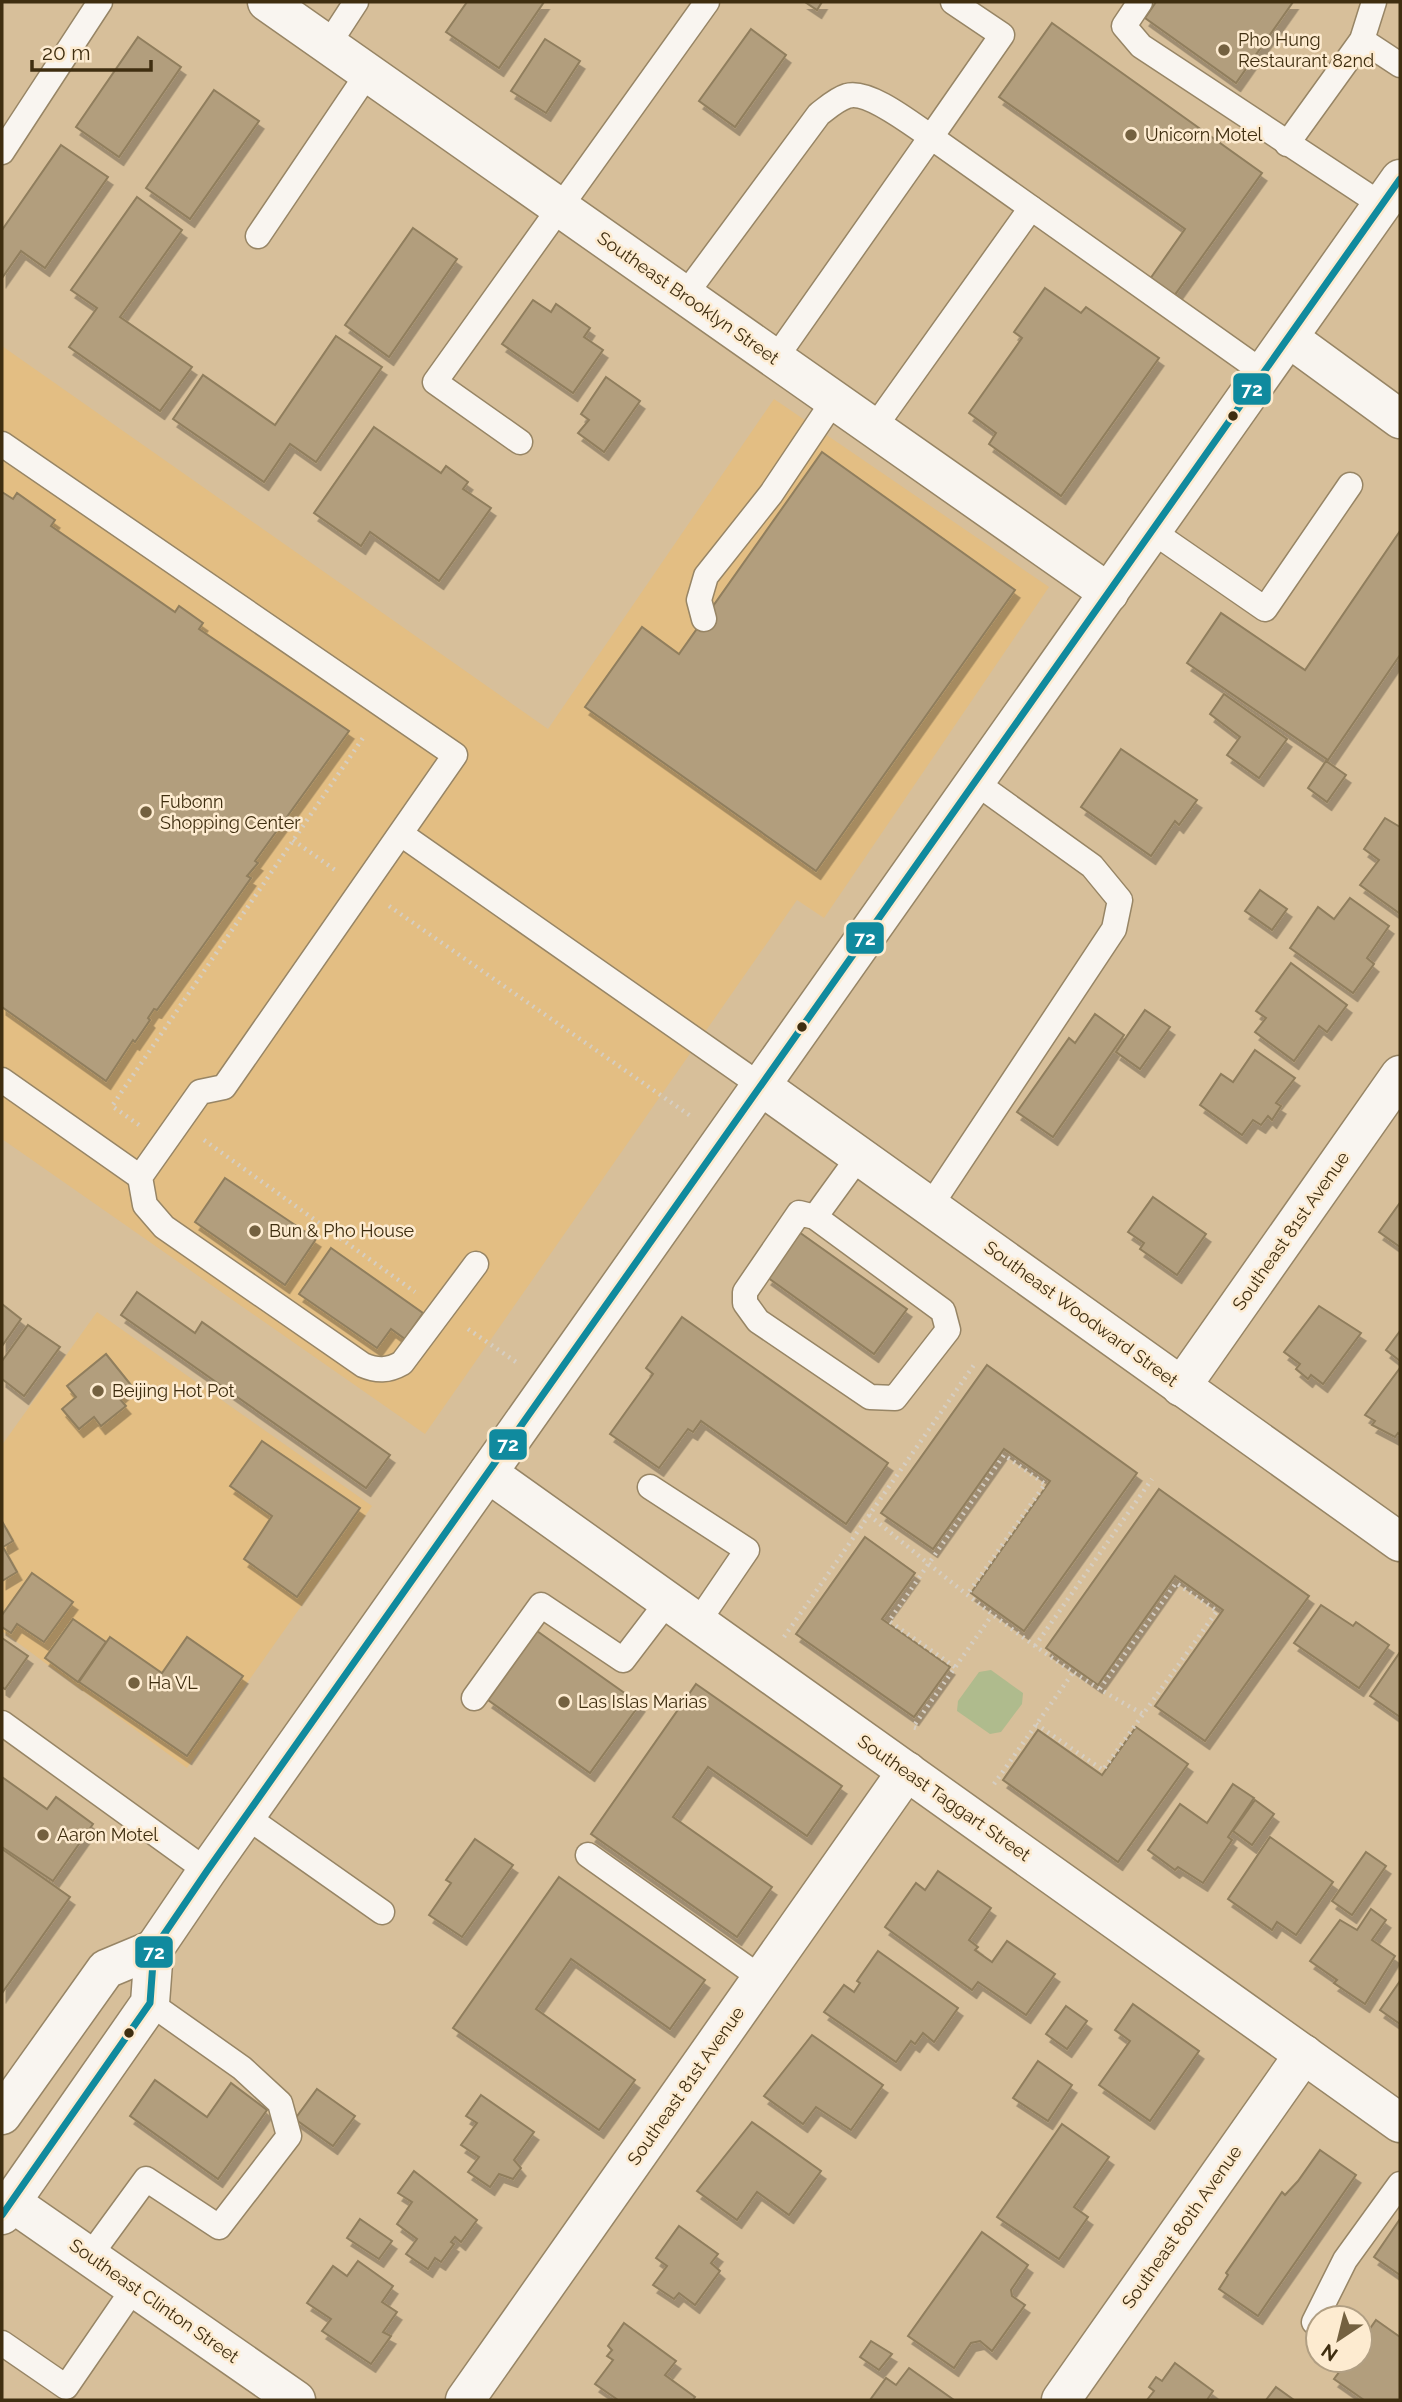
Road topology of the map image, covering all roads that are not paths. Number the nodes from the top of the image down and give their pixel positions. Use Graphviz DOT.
graph roads {
  1 [pos="100,2"];
  2 [pos="267,2"];
  3 [pos="356,2"];
  4 [pos="707,2"];
  5 [pos="954,2"];
  6 [pos="1140,2"];
  7 [pos="1374,2"];
  8 [pos="1362,40"];
  9 [pos="328,45"];
  10 [pos="1400,65"];
  11 [pos="368,73"];
  12 [pos="931,137"];
  13 [pos="1287,144"];
  14 [pos="2,152"];
  15 [pos="1391,192"];
  16 [pos="560,208"];
  17 [pos="1031,208"];
  18 [pos="258,236"];
  19 [pos="685,295"];
  20 [pos="1289,338"];
  21 [pos="775,359"];
  22 [pos="1264,373"];
  23 [pos="834,400"];
  24 [pos="1400,419"];
  25 [pos="874,428"];
  26 [pos="520,442"];
  27 [pos="2,444"];
  28 [pos="1350,485"];
  29 [pos="1152,531"];
  30 [pos="1109,593"];
  31 [pos="704,619"];
  32 [pos="975,782"];
  33 [pos="401,834"];
  34 [pos="1400,1075"];
  35 [pos="2,1080"];
  36 [pos="761,1086"];
  37 [pos="860,1155"];
  38 [pos="140,1177"];
  39 [pos="930,1205"];
  40 [pos="815,1217"];
  41 [pos="477,1264"];
  42 [pos="1181,1387"];
  43 [pos="488,1473"];
  44 [pos="650,1487"];
  45 [pos="1400,1542"];
  46 [pos="683,1611"];
  47 [pos="474,1698"];
  48 [pos="2,1723"];
  49 [pos="907,1771"];
  50 [pos="247,1817"];
  51 [pos="588,1855"];
  52 [pos="207,1871"];
  53 [pos="382,1912"];
  54 [pos="154,1949"];
  55 [pos="761,1978"];
  56 [pos="150,2003"];
  57 [pos="1304,2054"];
  58 [pos="2,2115"];
  59 [pos="1400,2123"];
  60 [pos="1400,2183"];
  61 [pos="7,2208"];
  62 [pos="89,2257"];
  63 [pos="134,2288"];
  64 [pos="1323,2304"];
  65 [pos="3,2345"];
  66 [pos="296,2400"];
  67 [pos="465,2400"];
  68 [pos="1061,2400"];
  1 -- 14 [label="lane"];
  2 -- 9 [label="street, Southeast Brooklyn Street"];
  3 -- 9 [label="lane"];
  4 -- 16 [label="lane"];
  5 -- 12 [label="lane"];
  6 -- 13 [label="lane"];
  7 -- 8 [label="lane"];
  8 -- 10 [label="lane"];
  8 -- 13 [label="lane"];
  9 -- 11 [label="street, Southeast Brooklyn Street"];
  11 -- 16 [label="street, Southeast Brooklyn Street"];
  11 -- 18 [label="lane"];
  12 -- 17 [label="lane"];
  12 -- 19 [label="lane"];
  12 -- 21 [label="lane"];
  13 -- 15 [label="lane"];
  15 -- 20 [label="street"];
  16 -- 19 [label="street, Southeast Brooklyn Street"];
  16 -- 26 [label="lane"];
  17 -- 22 [label="lane"];
  17 -- 25 [label="lane"];
  19 -- 21 [label="street, Southeast Brooklyn Street"];
  20 -- 22 [label="street"];
  20 -- 24 [label="street"];
  21 -- 23 [label="street, Southeast Brooklyn Street"];
  22 -- 29 [label="street"];
  23 -- 25 [label="street, Southeast Brooklyn Street"];
  23 -- 31 [label="lane"];
  25 -- 30 [label="street, Southeast Brooklyn Street"];
  27 -- 33 [label="lane"];
  28 -- 29 [label="lane"];
  29 -- 30 [label="street"];
  30 -- 32 [label="street"];
  32 -- 36 [label="street"];
  32 -- 39 [label="lane"];
  33 -- 36 [label="lane"];
  33 -- 38 [label="lane"];
  34 -- 42 [label="street, Southeast 81st Avenue"];
  35 -- 38 [label="lane"];
  36 -- 37 [label="street, Southeast Woodward Street"];
  36 -- 43 [label="street"];
  37 -- 39 [label="street, Southeast Woodward Street"];
  37 -- 40 [label="lane"];
  38 -- 41 [label="lane"];
  39 -- 42 [label="street, Southeast Woodward Street"];
  40 -- 40 [label="lane"];
  42 -- 45 [label="street, Southeast Woodward Street"];
  43 -- 46 [label="street, Southeast Taggart Street"];
  43 -- 50 [label="street"];
  44 -- 46 [label="lane"];
  46 -- 47 [label="lane"];
  46 -- 49 [label="street, Southeast Taggart Street"];
  48 -- 52 [label="lane"];
  49 -- 55 [label="street, Southeast 81st Avenue"];
  49 -- 57 [label="street, Southeast Taggart Street"];
  50 -- 52 [label="street"];
  50 -- 53 [label="lane"];
  51 -- 55 [label="lane"];
  52 -- 54 [label="street"];
  54 -- 56 [label="street"];
  54 -- 58 [label="street"];
  55 -- 67 [label="street, Southeast 81st Avenue"];
  56 -- 61 [label="street"];
  56 -- 62 [label="lane"];
  57 -- 59 [label="street, Southeast Taggart Street"];
  57 -- 68 [label="street, Southeast 80th Avenue"];
  60 -- 64 [label="lane"];
  61 -- 62 [label="street, Southeast Clinton Street"];
  62 -- 63 [label="street, Southeast Clinton Street"];
  63 -- 65 [label="lane"];
  63 -- 66 [label="street, Southeast Clinton Street"];
}
